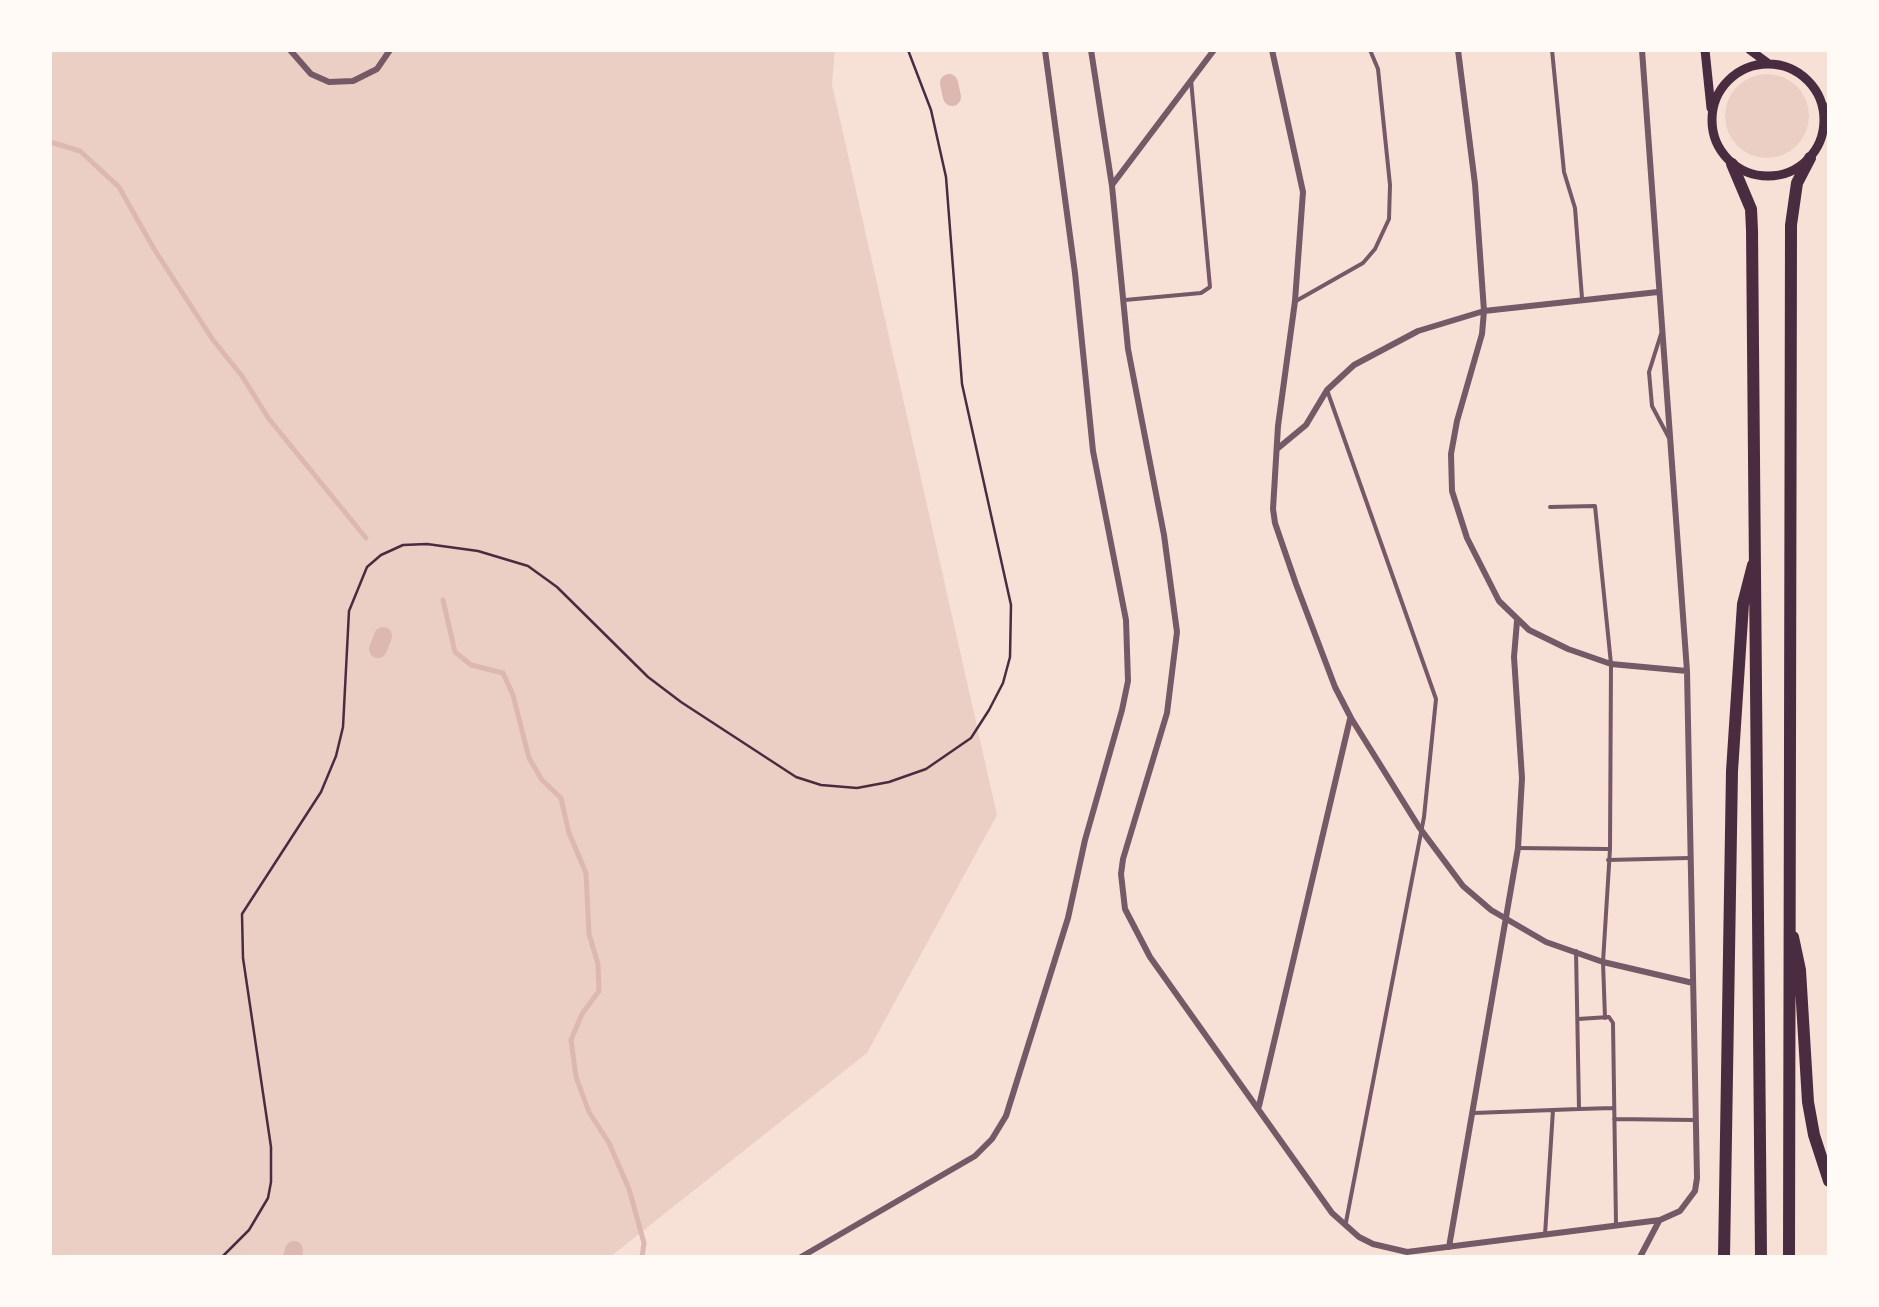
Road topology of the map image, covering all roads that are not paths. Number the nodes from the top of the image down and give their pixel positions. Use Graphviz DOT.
graph roads {
  1 [pos="290,50"];
  2 [pos="390,50"];
  3 [pos="1045,50"];
  4 [pos="1091,50"];
  5 [pos="1214,50"];
  6 [pos="1272,50"];
  7 [pos="1370,50"];
  8 [pos="1458,50"];
  9 [pos="1552,50"];
  10 [pos="1642,50"];
  11 [pos="1704,50"];
  12 [pos="1750,50"];
  13 [pos="1769,64"];
  14 [pos="1191,80"];
  15 [pos="1826,108"];
  16 [pos="1711,116"];
  17 [pos="1810,158"];
  18 [pos="1732,164"];
  19 [pos="1112,186"];
  20 [pos="1658,292"];
  21 [pos="1582,299"];
  22 [pos="1123,300"];
  23 [pos="1294,302"];
  24 [pos="1484,311"];
  25 [pos="1661,333"];
  26 [pos="1327,390"];
  27 [pos="1669,438"];
  28 [pos="1276,450"];
  29 [pos="1550,507"];
  30 [pos="1757,548"];
  31 [pos="1517,621"];
  32 [pos="1611,664"];
  33 [pos="1686,671"];
  34 [pos="1350,718"];
  35 [pos="1420,827"];
  36 [pos="1518,848"];
  37 [pos="1610,849"];
  38 [pos="1691,858"];
  39 [pos="1608,860"];
  40 [pos="1788,915"];
  41 [pos="1506,921"];
  42 [pos="1576,951"];
  43 [pos="1603,962"];
  44 [pos="1693,983"];
  45 [pos="1605,1018"];
  46 [pos="1578,1019"];
  47 [pos="1258,1107"];
  48 [pos="1614,1108"];
  49 [pos="1578,1109"];
  50 [pos="1553,1110"];
  51 [pos="1474,1112"];
  52 [pos="1614,1119"];
  53 [pos="1695,1120"];
  54 [pos="1829,1181"];
  55 [pos="1660,1220"];
  56 [pos="1346,1227"];
  57 [pos="1616,1227"];
  58 [pos="1545,1236"];
  59 [pos="1449,1247"];
  60 [pos="801,1257"];
  61 [pos="1640,1257"];
  62 [pos="1724,1257"];
  63 [pos="1761,1257"];
  64 [pos="1789,1257"];
  1 -- 2 [label="street"];
  3 -- 60 [label="street"];
  4 -- 19 [label="street"];
  5 -- 14 [label="street"];
  6 -- 23 [label="street"];
  7 -- 23 [label="lane"];
  8 -- 24 [label="street"];
  9 -- 21 [label="lane"];
  10 -- 20 [label="street"];
  11 -- 16 [label="main road"];
  12 -- 13 [label="main road"];
  13 -- 15 [label="main road"];
  13 -- 16 [label="main road"];
  14 -- 19 [label="street"];
  14 -- 22 [label="lane"];
  15 -- 17 [label="main road"];
  16 -- 18 [label="main road"];
  17 -- 18 [label="main road"];
  17 -- 40 [label="highway"];
  18 -- 30 [label="highway"];
  19 -- 22 [label="street"];
  20 -- 21 [label="street"];
  20 -- 25 [label="street"];
  21 -- 24 [label="street"];
  22 -- 47 [label="street"];
  23 -- 28 [label="street"];
  24 -- 26 [label="street"];
  24 -- 31 [label="street"];
  25 -- 27 [label="street"];
  25 -- 27 [label="lane"];
  26 -- 28 [label="street"];
  26 -- 35 [label="lane"];
  27 -- 33 [label="street"];
  28 -- 34 [label="street"];
  29 -- 32 [label="lane"];
  30 -- 62 [label="highway"];
  30 -- 63 [label="highway"];
  31 -- 32 [label="street"];
  31 -- 36 [label="street"];
  32 -- 33 [label="street"];
  32 -- 37 [label="lane"];
  33 -- 38 [label="street"];
  34 -- 35 [label="street"];
  34 -- 47 [label="street"];
  35 -- 41 [label="street"];
  35 -- 56 [label="lane"];
  36 -- 37 [label="lane"];
  36 -- 41 [label="street"];
  37 -- 39 [label="lane"];
  38 -- 39 [label="lane"];
  38 -- 44 [label="street"];
  39 -- 43 [label="lane"];
  40 -- 54 [label="highway"];
  40 -- 64 [label="highway"];
  41 -- 42 [label="street"];
  41 -- 51 [label="street"];
  42 -- 43 [label="street"];
  42 -- 46 [label="lane"];
  43 -- 44 [label="street"];
  43 -- 45 [label="lane"];
  44 -- 53 [label="street"];
  45 -- 46 [label="lane"];
  45 -- 48 [label="lane"];
  46 -- 49 [label="lane"];
  47 -- 56 [label="street"];
  48 -- 49 [label="lane"];
  48 -- 52 [label="lane"];
  49 -- 50 [label="lane"];
  50 -- 51 [label="lane"];
  50 -- 58 [label="lane"];
  51 -- 59 [label="street"];
  52 -- 53 [label="lane"];
  52 -- 57 [label="lane"];
  53 -- 55 [label="street"];
  55 -- 57 [label="street"];
  55 -- 61 [label="street"];
  56 -- 59 [label="street"];
  57 -- 58 [label="street"];
  58 -- 59 [label="street"];
}
